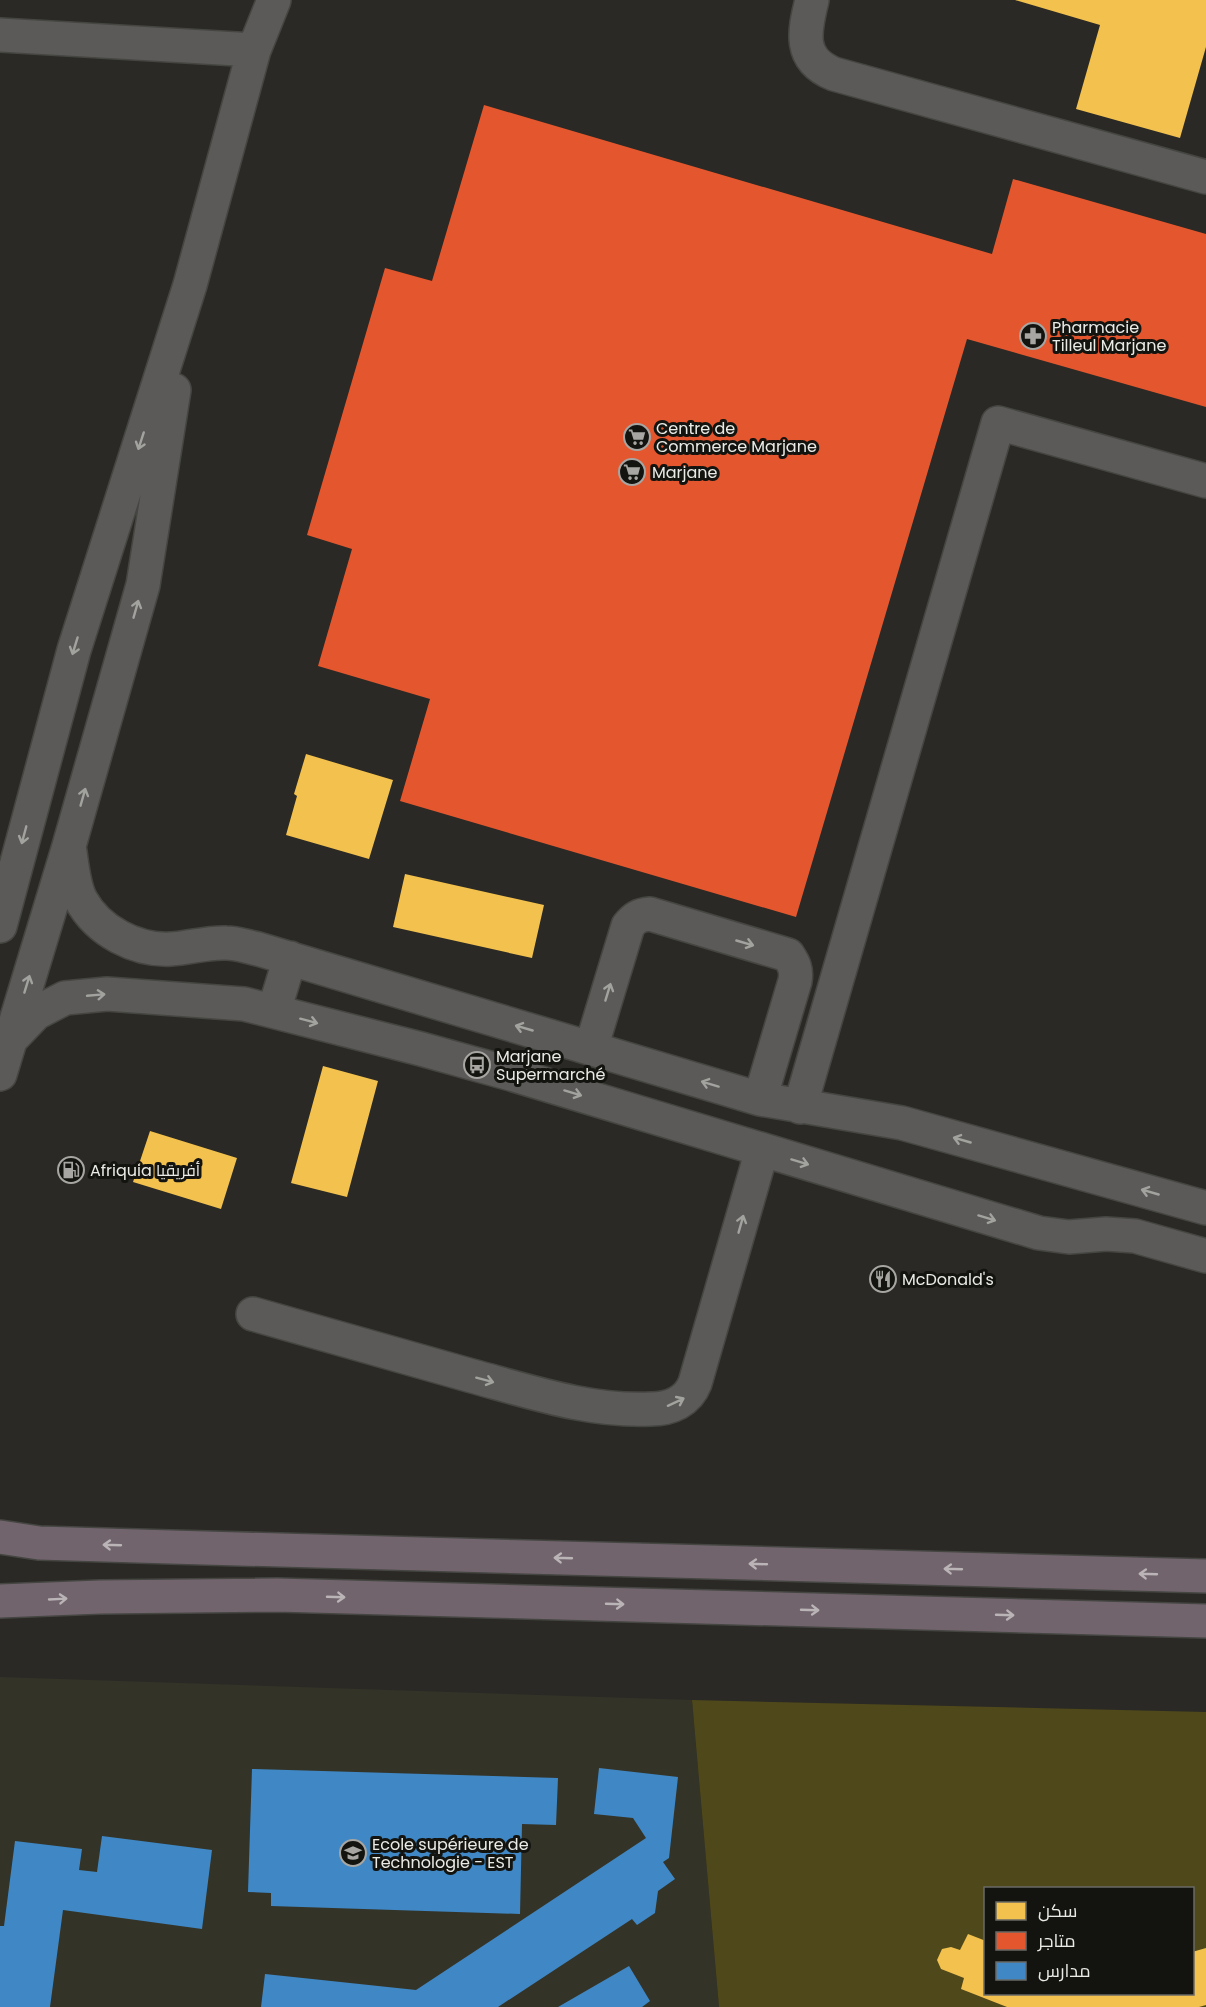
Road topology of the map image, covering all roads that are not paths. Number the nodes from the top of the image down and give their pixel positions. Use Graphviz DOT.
graph roads {
  1 [pos="274,0"];
  2 [pos="812,0"];
  3 [pos="0,35"];
  4 [pos="254,50"];
  5 [pos="1206,177"];
  6 [pos="190,285"];
  7 [pos="1206,481"];
  8 [pos="69,846"];
  9 [pos="0,926"];
  10 [pos="290,958"];
  11 [pos="433,1001"];
  12 [pos="274,1011"];
  13 [pos="10,1040"];
  14 [pos="591,1048"];
  15 [pos="421,1049"];
  16 [pos="0,1074"];
  17 [pos="760,1099"];
  18 [pos="800,1107"];
  19 [pos="762,1150"];
  20 [pos="1206,1208"];
  21 [pos="1206,1256"];
  22 [pos="252,1314"];
  23 [pos="0,1537"];
  24 [pos="1206,1576"];
  25 [pos="0,1601"];
  26 [pos="1206,1621"];
  1 -- 4 [label="street"];
  2 -- 5 [label="street"];
  3 -- 4 [label="street"];
  4 -- 6 [label="street"];
  8 -- 6 [label="street, one-way"];
  6 -- 9 [label="street, one-way"];
  7 -- 18 [label="street"];
  8 -- 10 [label="street"];
  13 -- 8 [label="street, one-way"];
  10 -- 11 [label="street"];
  10 -- 12 [label="street"];
  14 -- 11 [label="street, one-way"];
  11 -- 15 [label="street"];
  13 -- 12 [label="street, one-way"];
  12 -- 15 [label="street, one-way"];
  13 -- 16 [label="street"];
  17 -- 14 [label="street, one-way"];
  14 -- 17 [label="street, one-way"];
  15 -- 19 [label="street, one-way"];
  17 -- 18 [label="street"];
  20 -- 18 [label="street, one-way"];
  19 -- 21 [label="street, one-way"];
  22 -- 19 [label="street, one-way"];
  24 -- 23 [label="highway, one-way"];
  25 -- 26 [label="highway, one-way"];
}
